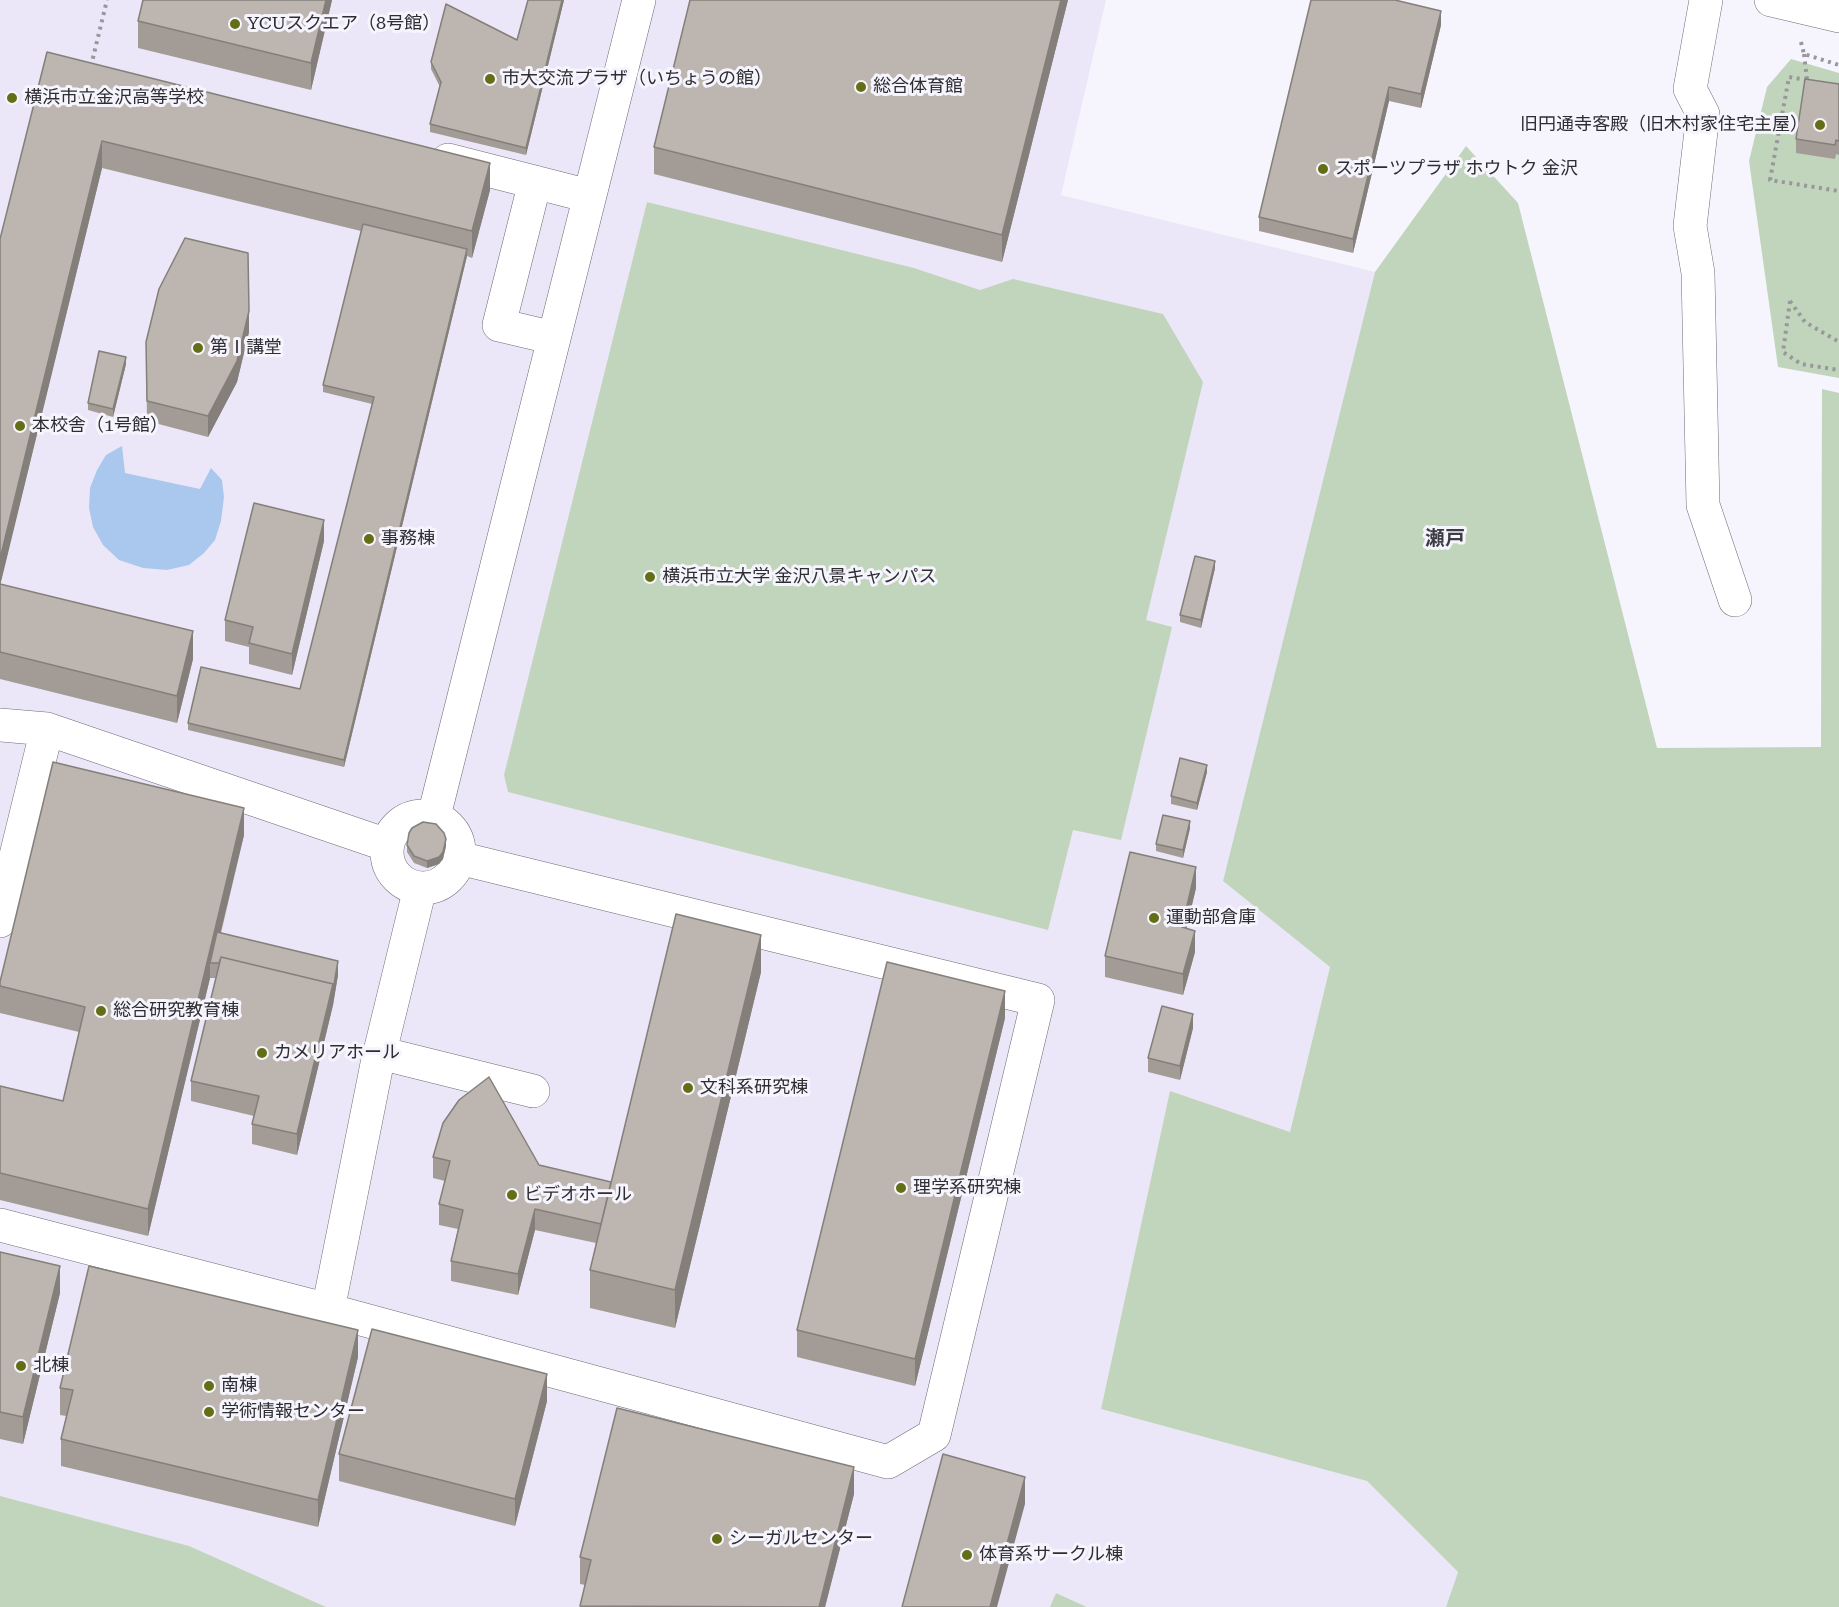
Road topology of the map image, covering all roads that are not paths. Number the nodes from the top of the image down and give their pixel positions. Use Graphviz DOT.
graph roads {
  1 [pos="639,0"];
  2 [pos="1706,0"];
  3 [pos="1771,0"];
  4 [pos="1839,16"];
  5 [pos="420,153"];
  6 [pos="535,182"];
  7 [pos="589,196"];
  8 [pos="554,338"];
  9 [pos="1735,600"];
  10 [pos="0,725"];
  11 [pos="47,729"];
  12 [pos="434,816"];
  13 [pos="387,845"];
  14 [pos="459,858"];
  15 [pos="420,888"];
  16 [pos="0,921"];
  17 [pos="380,1053"];
  18 [pos="533,1091"];
  19 [pos="0,1225"];
  20 [pos="328,1310"];
  1 -- 7 [label="street"];
  2 -- 9 [label="street"];
  3 -- 4 [label="street"];
  5 -- 6 [label="street"];
  6 -- 7 [label="street"];
  6 -- 8 [label="street"];
  7 -- 8 [label="street"];
  8 -- 12 [label="street"];
  10 -- 11 [label="street"];
  11 -- 13 [label="street"];
  11 -- 16 [label="street"];
  12 -- 13 [label="street"];
  12 -- 14 [label="street"];
  13 -- 15 [label="street"];
  14 -- 15 [label="street"];
  14 -- 20 [label="street"];
  15 -- 17 [label="street"];
  17 -- 18 [label="street"];
  17 -- 20 [label="street"];
  19 -- 20 [label="street"];
}
